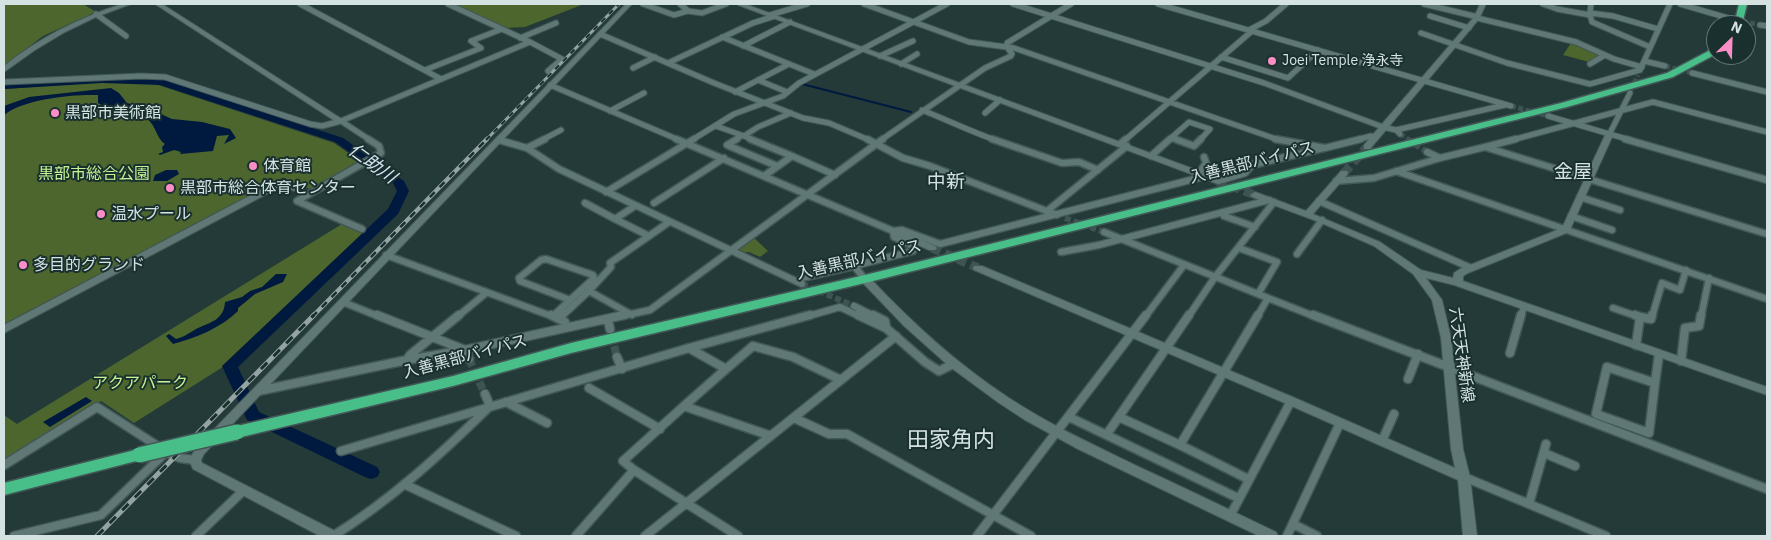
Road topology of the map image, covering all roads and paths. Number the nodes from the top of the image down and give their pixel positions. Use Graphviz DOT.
graph roads {
  1 [pos="128,4"];
  2 [pos="158,4"];
  3 [pos="300,4"];
  4 [pos="448,4"];
  5 [pos="630,4"];
  6 [pos="643,4"];
  7 [pos="680,4"];
  8 [pos="726,4"];
  9 [pos="740,4"];
  10 [pos="807,4"];
  11 [pos="864,4"];
  12 [pos="947,4"];
  13 [pos="1013,4"];
  14 [pos="1071,4"];
  15 [pos="1160,4"];
  16 [pos="1286,4"];
  17 [pos="1424,4"];
  18 [pos="1483,4"];
  19 [pos="1544,4"];
  20 [pos="1591,4"];
  21 [pos="1670,4"];
  22 [pos="1680,4"];
  23 [pos="688,11"];
  24 [pos="96,14"];
  25 [pos="1590,14"];
  26 [pos="773,15"];
  27 [pos="1718,15"];
  28 [pos="1052,16"];
  29 [pos="1430,16"];
  30 [pos="1477,18"];
  31 [pos="915,21"];
  32 [pos="790,22"];
  33 [pos="556,23"];
  34 [pos="1760,25"];
  35 [pos="1767,26"];
  36 [pos="1469,28"];
  37 [pos="502,29"];
  38 [pos="1658,29"];
  39 [pos="1251,31"];
  40 [pos="1421,33"];
  41 [pos="600,34"];
  42 [pos="126,36"];
  43 [pos="722,37"];
  44 [pos="520,38"];
  45 [pos="914,41"];
  46 [pos="530,42"];
  47 [pos="1456,44"];
  48 [pos="743,46"];
  49 [pos="1007,47"];
  50 [pos="1650,47"];
  51 [pos="862,50"];
  52 [pos="1318,50"];
  53 [pos="917,54"];
  54 [pos="1605,55"];
  55 [pos="1706,55"];
  56 [pos="880,56"];
  57 [pos="655,57"];
  58 [pos="1221,57"];
  59 [pos="668,63"];
  60 [pos="789,64"];
  61 [pos="901,64"];
  62 [pos="1590,64"];
  63 [pos="1211,66"];
  64 [pos="1665,66"];
  65 [pos="633,68"];
  66 [pos="1641,68"];
  67 [pos="4,70"];
  68 [pos="425,70"];
  69 [pos="548,71"];
  70 [pos="1692,73"];
  71 [pos="814,74"];
  72 [pos="441,78"];
  73 [pos="1288,78"];
  74 [pos="758,80"];
  75 [pos="1425,81"];
  76 [pos="4,82"];
  77 [pos="550,85"];
  78 [pos="959,85"];
  79 [pos="1278,88"];
  80 [pos="735,92"];
  81 [pos="787,92"];
  82 [pos="1767,92"];
  83 [pos="644,93"];
  84 [pos="1630,93"];
  85 [pos="1000,100"];
  86 [pos="1168,102"];
  87 [pos="765,103"];
  88 [pos="922,110"];
  89 [pos="610,111"];
  90 [pos="1620,112"];
  91 [pos="791,113"];
  92 [pos="985,113"];
  93 [pos="1548,116"];
  94 [pos="341,121"];
  95 [pos="1570,123"];
  96 [pos="716,126"];
  97 [pos="1383,127"];
  98 [pos="561,130"];
  99 [pos="1767,132"];
  100 [pos="1610,134"];
  101 [pos="742,136"];
  102 [pos="1171,138"];
  103 [pos="1376,138"];
  104 [pos="499,140"];
  105 [pos="687,143"];
  106 [pos="876,144"];
  107 [pos="1124,145"];
  108 [pos="1368,147"];
  109 [pos="1485,147"];
  110 [pos="527,148"];
  111 [pos="1324,148"];
  112 [pos="1427,152"];
  113 [pos="792,156"];
  114 [pos="1151,156"];
  115 [pos="1204,157"];
  116 [pos="724,158"];
  117 [pos="1440,158"];
  118 [pos="777,166"];
  119 [pos="1098,170"];
  120 [pos="1396,171"];
  121 [pos="1344,173"];
  122 [pos="834,174"];
  123 [pos="1202,175"];
  124 [pos="764,176"];
  125 [pos="1589,178"];
  126 [pos="1767,180"];
  127 [pos="1218,181"];
  128 [pos="1336,181"];
  129 [pos="606,192"];
  130 [pos="309,194"];
  131 [pos="808,194"];
  132 [pos="1255,195"];
  133 [pos="1580,197"];
  134 [pos="1272,201"];
  135 [pos="1319,201"];
  136 [pos="585,203"];
  137 [pos="654,203"];
  138 [pos="635,206"];
  139 [pos="1620,210"];
  140 [pos="1047,211"];
  141 [pos="1308,214"];
  142 [pos="1062,216"];
  143 [pos="1224,216"];
  144 [pos="1571,216"];
  145 [pos="615,219"];
  146 [pos="1322,220"];
  147 [pos="669,222"];
  148 [pos="1255,227"];
  149 [pos="362,229"];
  150 [pos="1566,230"];
  151 [pos="1612,230"];
  152 [pos="893,231"];
  153 [pos="1104,232"];
  154 [pos="1767,234"];
  155 [pos="649,236"];
  156 [pos="1119,238"];
  157 [pos="932,248"];
  158 [pos="1239,248"];
  159 [pos="729,251"];
  160 [pos="1061,252"];
  161 [pos="1297,254"];
  162 [pos="386,255"];
  163 [pos="1184,265"];
  164 [pos="854,266"];
  165 [pos="978,268"];
  166 [pos="1471,268"];
  167 [pos="1686,270"];
  168 [pos="1417,272"];
  169 [pos="1215,277"];
  170 [pos="1709,278"];
  171 [pos="865,279"];
  172 [pos="1458,283"];
  173 [pos="589,291"];
  174 [pos="486,292"];
  175 [pos="1258,294"];
  176 [pos="1268,298"];
  177 [pos="1767,298"];
  178 [pos="571,300"];
  179 [pos="343,302"];
  180 [pos="854,306"];
  181 [pos="1524,306"];
  182 [pos="1613,308"];
  183 [pos="632,315"];
  184 [pos="556,317"];
  185 [pos="1640,317"];
  186 [pos="608,320"];
  187 [pos="566,327"];
  188 [pos="886,328"];
  189 [pos="4,329"];
  190 [pos="610,329"];
  191 [pos="1131,334"];
  192 [pos="896,336"];
  193 [pos="432,337"];
  194 [pos="1636,345"];
  195 [pos="689,348"];
  196 [pos="1167,349"];
  197 [pos="464,350"];
  198 [pos="1510,353"];
  199 [pos="1418,354"];
  200 [pos="1659,354"];
  201 [pos="618,357"];
  202 [pos="469,359"];
  203 [pos="408,360"];
  204 [pos="1681,361"];
  205 [pos="953,364"];
  206 [pos="1448,366"];
  207 [pos="622,369"];
  208 [pos="726,369"];
  209 [pos="1224,373"];
  210 [pos="1408,379"];
  211 [pos="841,380"];
  212 [pos="1656,383"];
  213 [pos="589,388"];
  214 [pos="258,391"];
  215 [pos="1767,392"];
  216 [pos="485,394"];
  217 [pos="1291,401"];
  218 [pos="506,402"];
  219 [pos="490,406"];
  220 [pos="684,406"];
  221 [pos="1394,414"];
  222 [pos="1069,416"];
  223 [pos="1119,417"];
  224 [pos="794,418"];
  225 [pos="1340,422"];
  226 [pos="547,423"];
  227 [pos="660,429"];
  228 [pos="1056,432"];
  229 [pos="1106,434"];
  230 [pos="771,436"];
  231 [pos="1382,441"];
  232 [pos="1180,446"];
  233 [pos="167,451"];
  234 [pos="341,451"];
  235 [pos="196,460"];
  236 [pos="4,465"];
  237 [pos="1575,466"];
  238 [pos="634,470"];
  239 [pos="1464,477"];
  240 [pos="1248,479"];
  241 [pos="406,485"];
  242 [pos="1767,488"];
  243 [pos="4,489"];
  244 [pos="244,490"];
  245 [pos="1238,498"];
  246 [pos="687,504"];
  247 [pos="1529,504"];
  248 [pos="994,515"];
  249 [pos="1230,516"];
  250 [pos="1292,524"];
  251 [pos="14,536"];
  252 [pos="196,536"];
  253 [pos="332,536"];
  254 [pos="516,536"];
  255 [pos="576,536"];
  256 [pos="645,536"];
  257 [pos="738,536"];
  258 [pos="977,536"];
  259 [pos="1031,536"];
  260 [pos="1271,536"];
  261 [pos="1287,536"];
  262 [pos="1317,536"];
  263 [pos="1470,536"];
  264 [pos="1606,536"];
  1 -- 24 [label="street"];
  2 -- 94 [label="street"];
  3 -- 68 [label="street"];
  4 -- 37 [label="street"];
  5 -- 41 [label="street"];
  6 -- 23 [label="street"];
  7 -- 23 [label="street"];
  8 -- 23 [label="street"];
  9 -- 26 [label="street"];
  10 -- 26 [label="street"];
  11 -- 31 [label="street"];
  12 -- 31 [label="street"];
  13 -- 28 [label="street"];
  14 -- 28 [label="street"];
  15 -- 39 [label="street"];
  16 -- 39 [label="street"];
  17 -- 30 [label="street"];
  18 -- 30 [label="street"];
  19 -- 25 [label="street"];
  20 -- 25 [label="street"];
  21 -- 38 [label="street"];
  22 -- 27 [label="street"];
  24 -- 42 [label="street"];
  24 -- 67 [label="street"];
  25 -- 38 [label="street"];
  25 -- 50 [label="street"];
  26 -- 32 [label="street"];
  26 -- 43 [label="street"];
  28 -- 49 [label="street"];
  28 -- 63 [label="street"];
  29 -- 36 [label="street"];
  30 -- 36 [label="street"];
  30 -- 54 [label="street"];
  31 -- 49 [label="street"];
  31 -- 51 [label="street"];
  32 -- 48 [label="street"];
  32 -- 51 [label="street"];
  33 -- 44 [label="street"];
  34 -- 35 [label="street"];
  36 -- 47 [label="street"];
  37 -- 44 [label="street"];
  37 -- 68 [label="street"];
  38 -- 50 [label="street"];
  39 -- 52 [label="street"];
  39 -- 58 [label="street"];
  40 -- 47 [label="street"];
  41 -- 57 [label="street"];
  41 -- 77 [label="street"];
  43 -- 48 [label="street"];
  43 -- 59 [label="street"];
  44 -- 46 [label="street"];
  45 -- 56 [label="street"];
  46 -- 69 [label="street"];
  46 -- 72 [label="street"];
  47 -- 66 [label="street"];
  47 -- 75 [label="street"];
  48 -- 60 [label="street"];
  49 -- 78 [label="street"];
  49 -- 86 [label="street"];
  50 -- 66 [label="street"];
  51 -- 56 [label="street"];
  51 -- 71 [label="street"];
  52 -- 73 [label="street"];
  52 -- 75 [label="street"];
  53 -- 61 [label="street"];
  54 -- 62 [label="street"];
  54 -- 66 [label="street"];
  55 -- 171 [label="highway, 入善黒部バイパス"];
  56 -- 61 [label="street"];
  57 -- 59 [label="street"];
  57 -- 65 [label="street"];
  58 -- 63 [label="street"];
  58 -- 73 [label="street"];
  59 -- 80 [label="street"];
  60 -- 71 [label="street"];
  60 -- 74 [label="street"];
  61 -- 78 [label="street"];
  63 -- 79 [label="street"];
  63 -- 86 [label="street"];
  64 -- 66 [label="street"];
  68 -- 72 [label="street"];
  70 -- 82 [label="street"];
  71 -- 81 [label="street"];
  72 -- 94 [label="street"];
  73 -- 79 [label="street"];
  74 -- 80 [label="street"];
  74 -- 81 [label="street"];
  75 -- 97 [label="street"];
  75 -- 97 [label="street"];
  76 -- 94 [label="street"];
  77 -- 89 [label="street"];
  77 -- 104 [label="street"];
  78 -- 85 [label="street"];
  78 -- 88 [label="street"];
  79 -- 97 [label="street"];
  80 -- 87 [label="street"];
  81 -- 87 [label="street"];
  83 -- 89 [label="street"];
  84 -- 90 [label="street"];
  85 -- 92 [label="street"];
  85 -- 107 [label="street"];
  86 -- 107 [label="street"];
  86 -- 111 [label="street"];
  87 -- 91 [label="street"];
  87 -- 96 [label="street"];
  88 -- 106 [label="street"];
  88 -- 119 [label="street"];
  89 -- 105 [label="street"];
  90 -- 95 [label="street"];
  90 -- 99 [label="street"];
  90 -- 100 [label="street"];
  91 -- 101 [label="street"];
  91 -- 106 [label="street"];
  93 -- 95 [label="street"];
  94 -- 130 [label="street"];
  95 -- 100 [label="street"];
  95 -- 109 [label="street"];
  96 -- 101 [label="street"];
  96 -- 105 [label="street"];
  97 -- 103 [label="street"];
  98 -- 110 [label="street"];
  100 -- 125 [label="street"];
  100 -- 126 [label="street"];
  101 -- 113 [label="street"];
  101 -- 118 [label="street"];
  102 -- 102 [label="street"];
  102 -- 114 [label="street"];
  103 -- 108 [label="street"];
  103 -- 111 [label="street"];
  104 -- 110 [label="street"];
  104 -- 162 [label="street"];
  105 -- 116 [label="street"];
  105 -- 129 [label="street"];
  106 -- 122 [label="street"];
  106 -- 140 [label="street"];
  107 -- 114 [label="street"];
  107 -- 119 [label="street"];
  109 -- 117 [label="street"];
  109 -- 125 [label="street"];
  110 -- 129 [label="street"];
  111 -- 127 [label="street"];
  112 -- 117 [label="street"];
  113 -- 118 [label="street"];
  113 -- 122 [label="street"];
  114 -- 123 [label="street"];
  115 -- 123 [label="street"];
  116 -- 124 [label="street"];
  116 -- 137 [label="street"];
  117 -- 120 [label="street"];
  118 -- 124 [label="street"];
  119 -- 140 [label="street"];
  120 -- 128 [label="street"];
  120 -- 150 [label="street"];
  121 -- 128 [label="street"];
  122 -- 131 [label="street"];
  123 -- 127 [label="street"];
  123 -- 142 [label="street"];
  124 -- 131 [label="street"];
  125 -- 133 [label="street"];
  125 -- 154 [label="street"];
  128 -- 135 [label="street"];
  129 -- 138 [label="street"];
  130 -- 149 [label="street"];
  130 -- 189 [label="street"];
  131 -- 152 [label="street"];
  131 -- 159 [label="street"];
  132 -- 134 [label="street, 六天天神新線"];
  133 -- 139 [label="street"];
  133 -- 144 [label="street"];
  134 -- 141 [label="street, 六天天神新線"];
  134 -- 148 [label="street"];
  134 -- 156 [label="street"];
  135 -- 141 [label="street"];
  135 -- 166 [label="street"];
  136 -- 145 [label="street"];
  138 -- 145 [label="street"];
  138 -- 147 [label="street"];
  140 -- 142 [label="street"];
  141 -- 146 [label="street, 六天天神新線"];
  142 -- 152 [label="street"];
  143 -- 148 [label="street"];
  144 -- 150 [label="street"];
  144 -- 151 [label="street"];
  145 -- 155 [label="street"];
  146 -- 161 [label="street"];
  146 -- 168 [label="street, 六天天神新線"];
  147 -- 155 [label="street"];
  147 -- 159 [label="street"];
  148 -- 158 [label="street"];
  150 -- 166 [label="street"];
  150 -- 167 [label="street"];
  152 -- 157 [label="street"];
  152 -- 164 [label="street"];
  153 -- 156 [label="street"];
  155 -- 173 [label="street"];
  156 -- 160 [label="street"];
  156 -- 163 [label="street"];
  158 -- 169 [label="street"];
  158 -- 175 [label="street"];
  159 -- 164 [label="street"];
  159 -- 183 [label="street"];
  162 -- 174 [label="street"];
  162 -- 179 [label="street"];
  163 -- 169 [label="street"];
  163 -- 191 [label="street"];
  164 -- 171 [label="street"];
  165 -- 191 [label="street"];
  166 -- 172 [label="street"];
  167 -- 170 [label="street"];
  167 -- 185 [label="street"];
  168 -- 172 [label="street"];
  168 -- 206 [label="street, 六天天神新線"];
  169 -- 175 [label="street"];
  169 -- 196 [label="street"];
  170 -- 177 [label="street"];
  170 -- 204 [label="street"];
  171 -- 205 [label="street"];
  171 -- 243 [label="highway, 入善黒部バイパス, bridge"];
  172 -- 181 [label="street"];
  173 -- 183 [label="street"];
  173 -- 184 [label="street"];
  174 -- 184 [label="street"];
  174 -- 193 [label="street"];
  175 -- 176 [label="street"];
  176 -- 199 [label="street"];
  176 -- 209 [label="street"];
  178 -- 178 [label="street"];
  178 -- 184 [label="street"];
  179 -- 193 [label="street"];
  179 -- 214 [label="street"];
  180 -- 188 [label="street"];
  181 -- 194 [label="street"];
  181 -- 198 [label="street"];
  182 -- 185 [label="street"];
  183 -- 186 [label="street"];
  184 -- 187 [label="street"];
  185 -- 194 [label="street"];
  186 -- 187 [label="street"];
  186 -- 190 [label="street"];
  187 -- 197 [label="street"];
  188 -- 192 [label="street"];
  188 -- 195 [label="street"];
  191 -- 196 [label="street"];
  191 -- 222 [label="street"];
  192 -- 205 [label="street"];
  192 -- 211 [label="street"];
  193 -- 197 [label="street"];
  193 -- 203 [label="street"];
  194 -- 200 [label="street"];
  195 -- 207 [label="street"];
  195 -- 208 [label="street"];
  196 -- 209 [label="street"];
  196 -- 223 [label="street"];
  197 -- 202 [label="street"];
  197 -- 203 [label="street"];
  199 -- 206 [label="street"];
  199 -- 210 [label="street"];
  200 -- 204 [label="street"];
  200 -- 212 [label="street"];
  201 -- 207 [label="street"];
  203 -- 214 [label="street"];
  204 -- 215 [label="street"];
  205 -- 228 [label="street"];
  206 -- 239 [label="street, 六天天神新線"];
  206 -- 242 [label="street"];
  207 -- 218 [label="street"];
  208 -- 211 [label="street"];
  208 -- 220 [label="street"];
  209 -- 217 [label="street"];
  209 -- 232 [label="street"];
  211 -- 224 [label="street"];
  212 -- 212 [label="street"];
  213 -- 227 [label="street"];
  214 -- 235 [label="street"];
  216 -- 219 [label="street"];
  217 -- 225 [label="street"];
  217 -- 240 [label="street"];
  218 -- 219 [label="street"];
  218 -- 226 [label="street"];
  219 -- 234 [label="street"];
  219 -- 241 [label="street"];
  220 -- 227 [label="street"];
  220 -- 230 [label="street"];
  221 -- 231 [label="street"];
  222 -- 228 [label="street"];
  222 -- 229 [label="street"];
  223 -- 229 [label="street"];
  223 -- 232 [label="street"];
  224 -- 230 [label="street"];
  224 -- 248 [label="street"];
  225 -- 231 [label="street"];
  225 -- 250 [label="street"];
  227 -- 238 [label="street"];
  228 -- 248 [label="street"];
  228 -- 249 [label="street"];
  229 -- 245 [label="street"];
  230 -- 246 [label="street"];
  231 -- 239 [label="street"];
  232 -- 240 [label="street"];
  233 -- 235 [label="street"];
  233 -- 236 [label="street"];
  233 -- 251 [label="street"];
  235 -- 244 [label="street"];
  237 -- 247 [label="street"];
  238 -- 246 [label="street"];
  238 -- 255 [label="street"];
  239 -- 247 [label="street"];
  239 -- 263 [label="street, 六天天神新線"];
  240 -- 245 [label="street"];
  241 -- 253 [label="street"];
  241 -- 254 [label="street"];
  244 -- 252 [label="street"];
  244 -- 253 [label="street"];
  245 -- 249 [label="street"];
  246 -- 256 [label="street"];
  246 -- 257 [label="street"];
  247 -- 264 [label="street"];
  248 -- 258 [label="street"];
  248 -- 259 [label="street"];
  249 -- 260 [label="street"];
  250 -- 261 [label="street"];
  250 -- 262 [label="street"];
}
